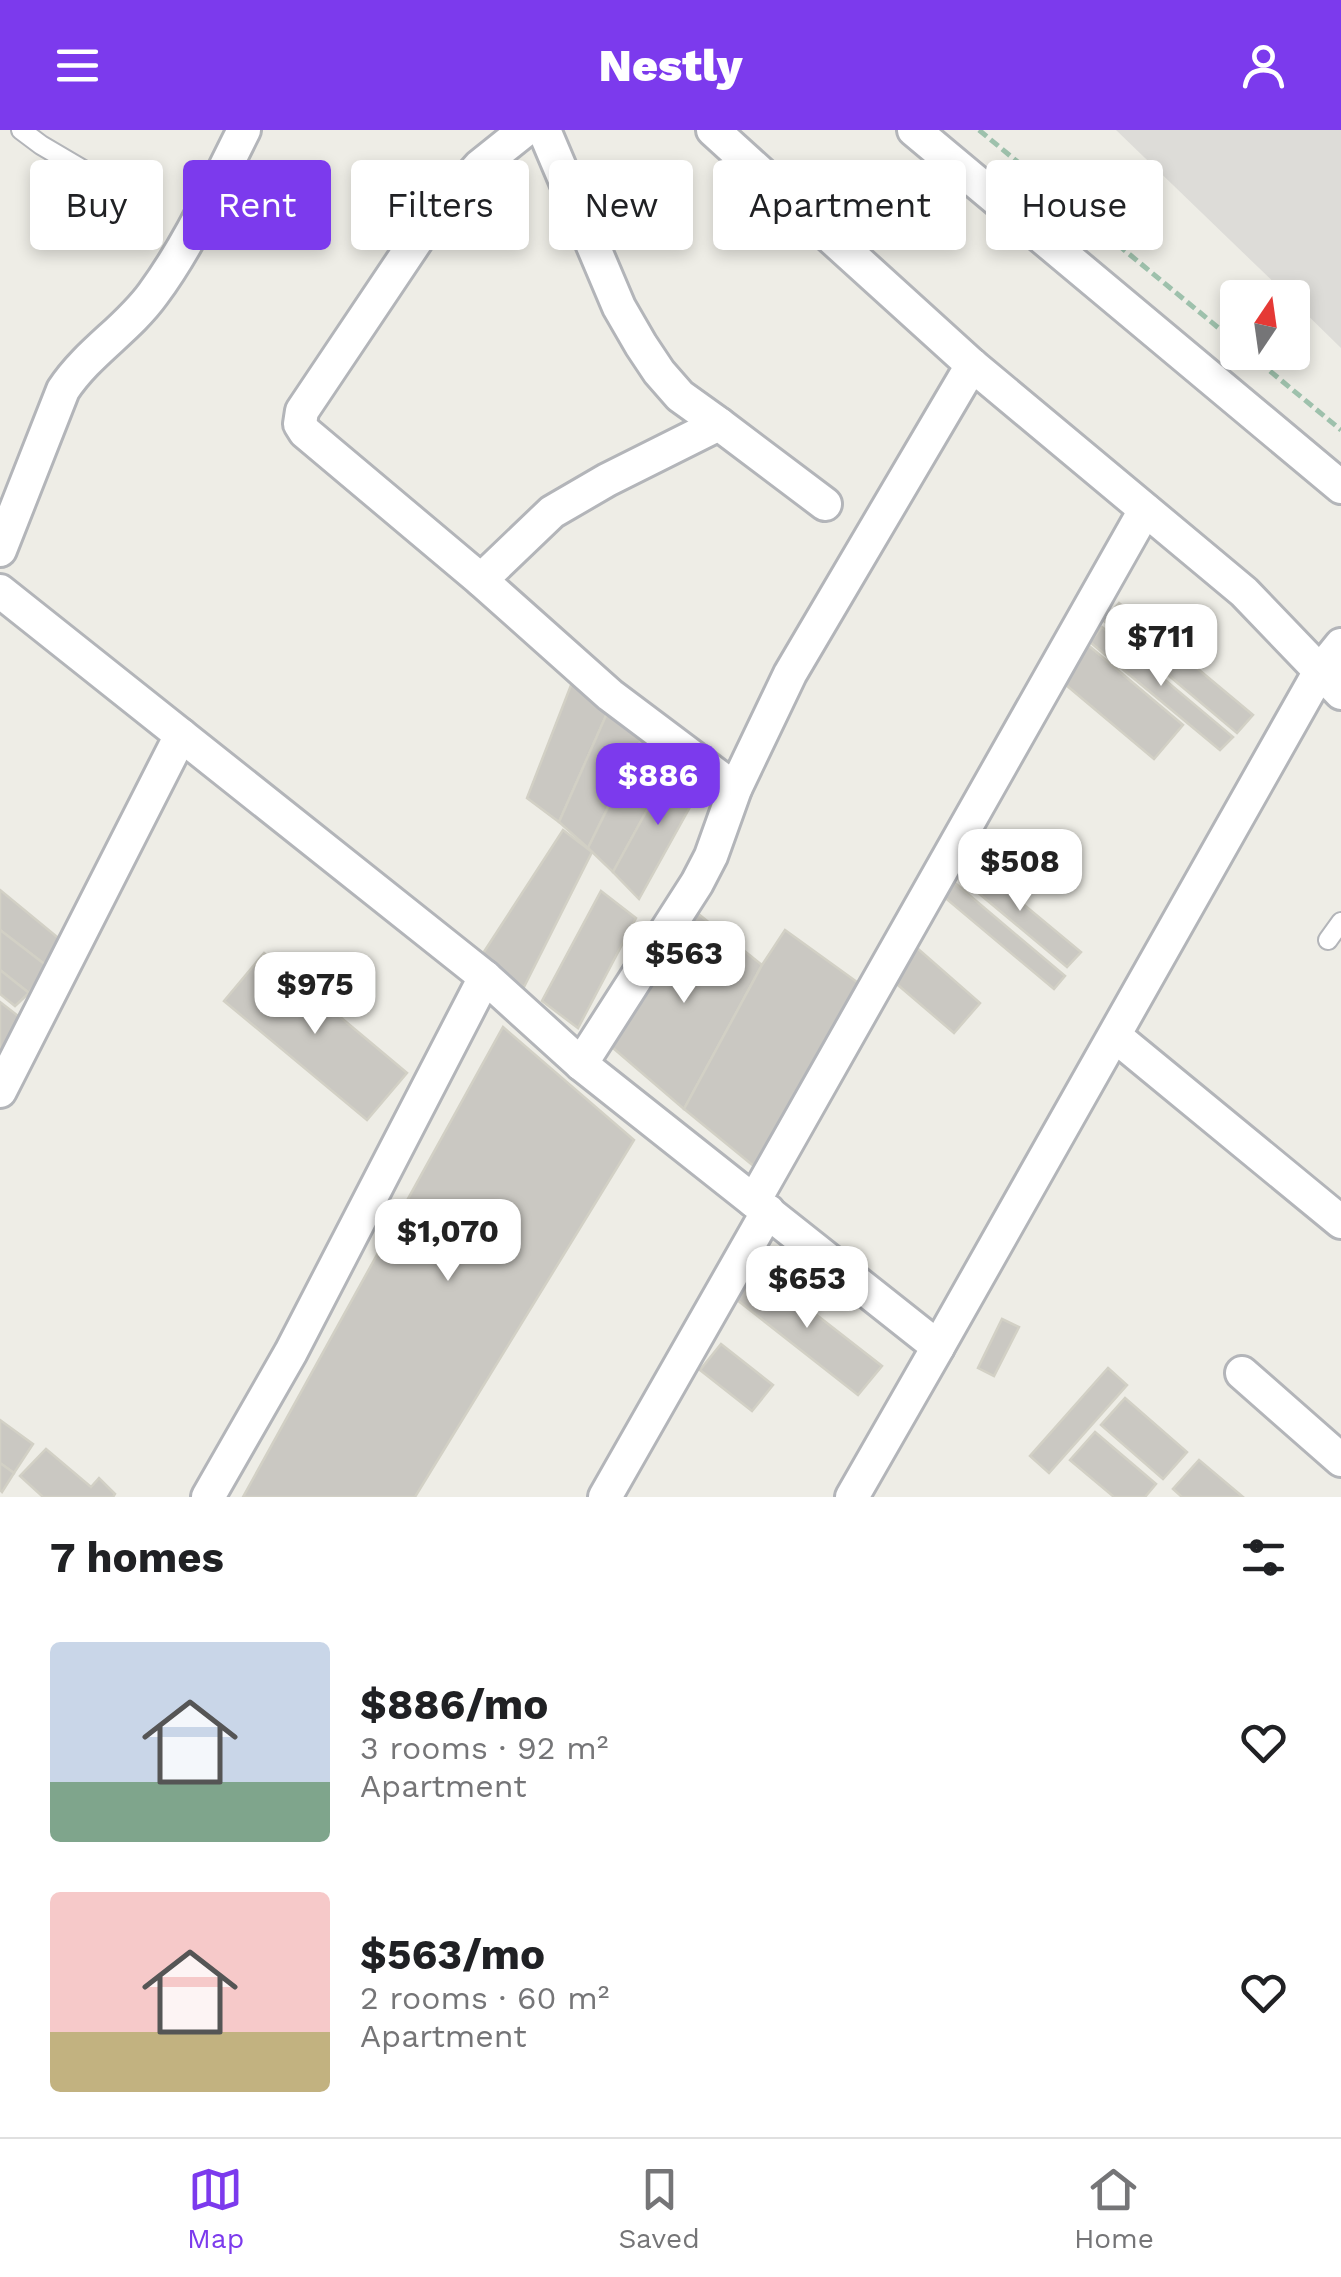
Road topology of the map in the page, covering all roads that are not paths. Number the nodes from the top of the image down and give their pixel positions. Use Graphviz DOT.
graph roads {
  1 [pos="21,130"];
  2 [pos="244,130"];
  3 [pos="525,130"];
  4 [pos="544,130"];
  5 [pos="713,130"];
  6 [pos="914,130"];
  7 [pos="46,137"];
  8 [pos="78,160"];
  9 [pos="972,364"];
  10 [pos="719,424"];
  11 [pos="1341,487"];
  12 [pos="825,504"];
  13 [pos="1145,510"];
  14 [pos="0,550"];
  15 [pos="482,580"];
  16 [pos="0,591"];
  17 [pos="1341,645"];
  18 [pos="1330,682"];
  19 [pos="180,736"];
  20 [pos="735,790"];
  21 [pos="1341,922"];
  22 [pos="1328,940"];
  23 [pos="485,978"];
  24 [pos="1115,1036"];
  25 [pos="581,1064"];
  26 [pos="0,1091"];
  27 [pos="761,1206"];
  28 [pos="1341,1222"];
  29 [pos="938,1348"];
  30 [pos="1242,1374"];
  31 [pos="1341,1460"];
  32 [pos="863,1493"];
  33 [pos="208,1497"];
  34 [pos="606,1497"];
  1 -- 7 [label="lane"];
  2 -- 14 [label="street"];
  3 -- 15 [label="street"];
  4 -- 10 [label="street"];
  5 -- 9 [label="street"];
  6 -- 11 [label="street"];
  7 -- 8 [label="lane"];
  9 -- 13 [label="street"];
  9 -- 20 [label="street"];
  10 -- 12 [label="street"];
  10 -- 15 [label="street"];
  13 -- 18 [label="street"];
  13 -- 27 [label="street"];
  15 -- 20 [label="street"];
  16 -- 19 [label="street"];
  17 -- 18 [label="street"];
  18 -- 24 [label="street"];
  19 -- 23 [label="street"];
  19 -- 26 [label="street"];
  20 -- 25 [label="street"];
  21 -- 22 [label="lane"];
  23 -- 25 [label="street"];
  23 -- 33 [label="street"];
  24 -- 28 [label="street"];
  24 -- 29 [label="street"];
  25 -- 27 [label="street"];
  27 -- 29 [label="street"];
  27 -- 34 [label="street"];
  29 -- 32 [label="street"];
  30 -- 31 [label="street"];
}
